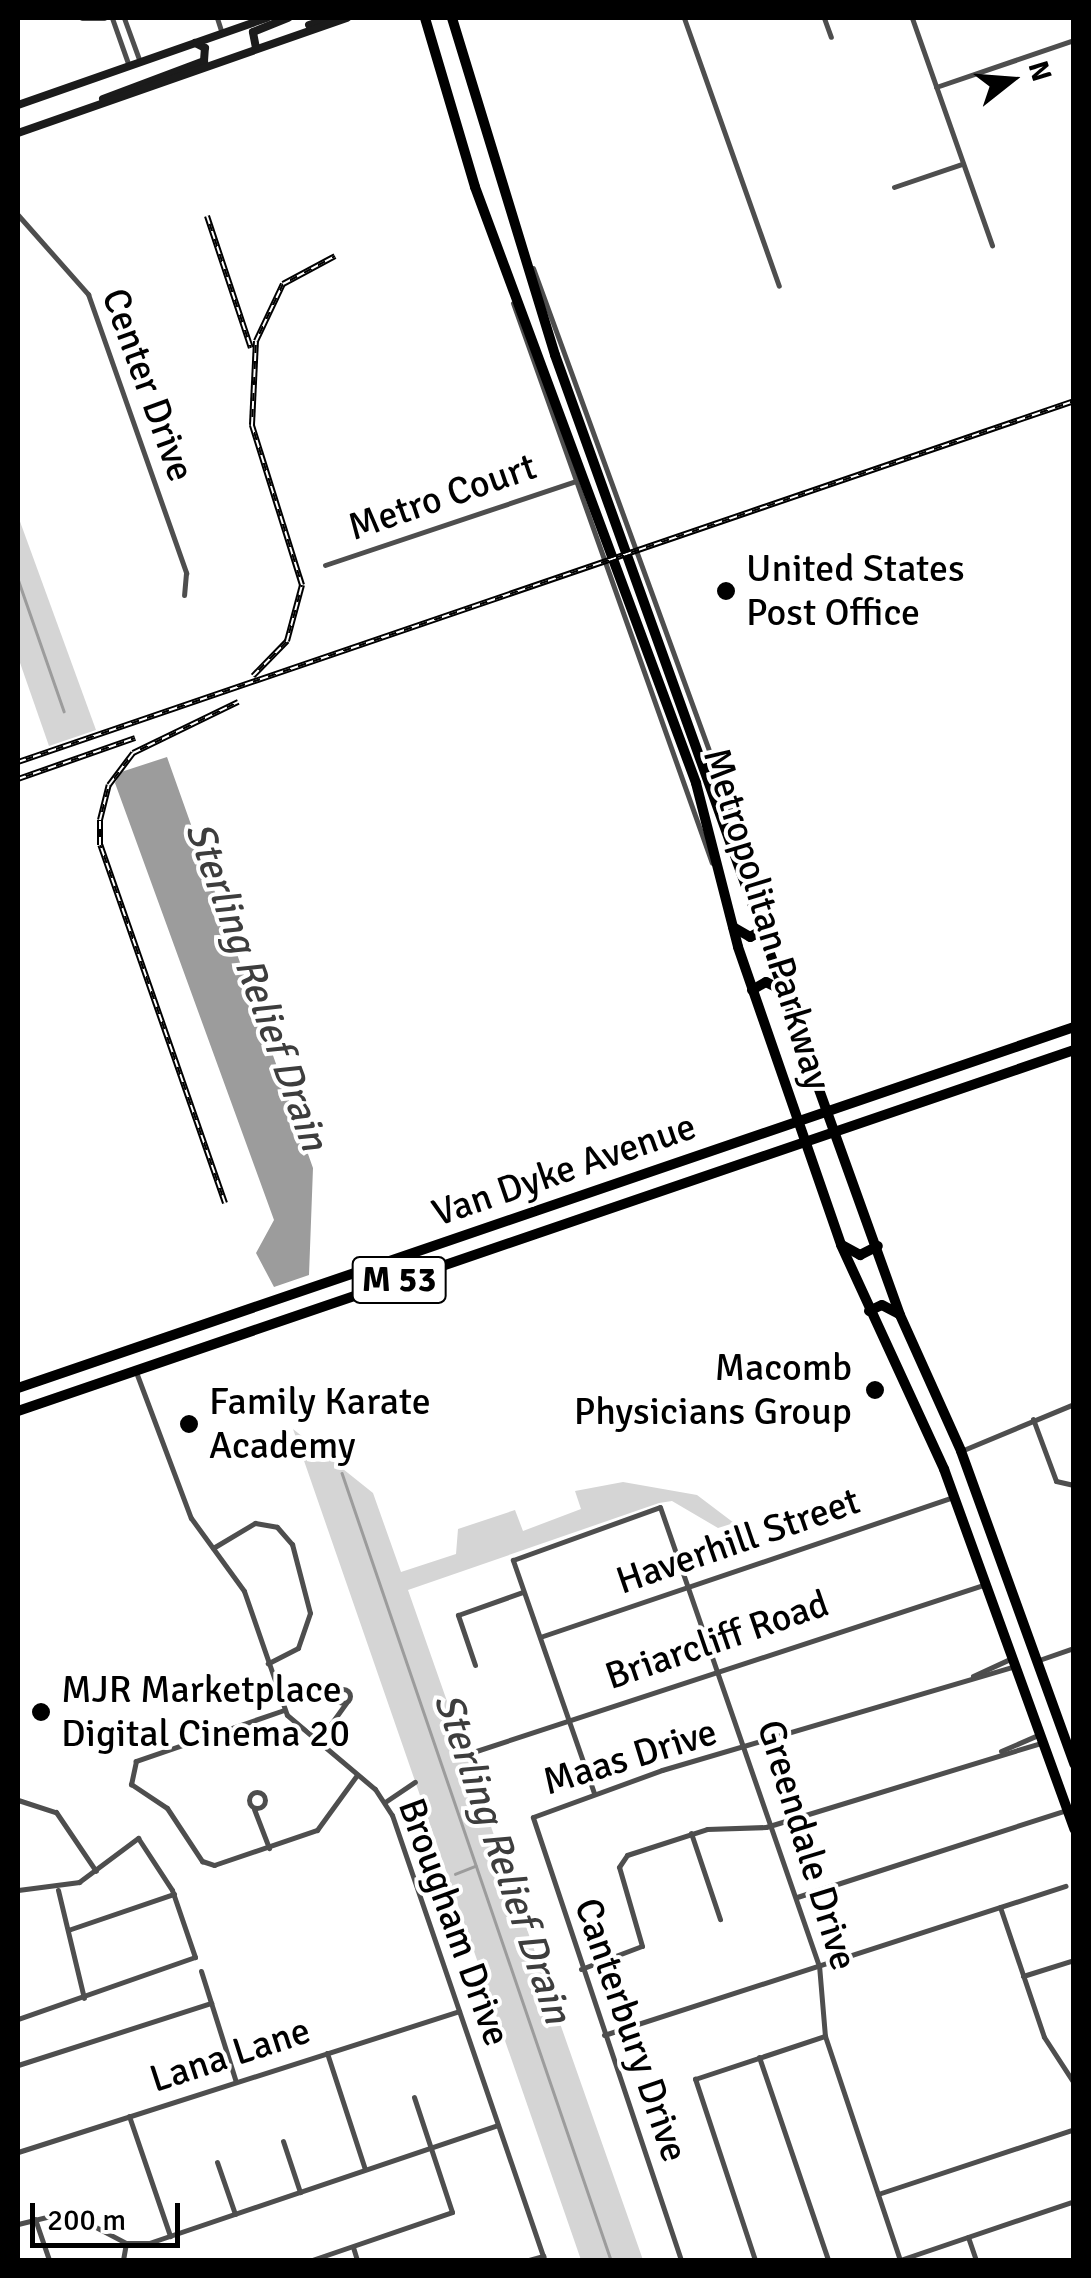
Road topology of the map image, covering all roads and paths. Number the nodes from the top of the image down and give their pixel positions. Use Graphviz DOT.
graph roads {
  1 [pos="82,18"];
  2 [pos="104,18"];
  3 [pos="112,18"];
  4 [pos="124,18"];
  5 [pos="217,18"];
  6 [pos="267,18"];
  7 [pos="288,18"];
  8 [pos="330,18"];
  9 [pos="347,18"];
  10 [pos="425,18"];
  11 [pos="452,18"];
  12 [pos="684,18"];
  13 [pos="824,18"];
  14 [pos="912,18"];
  15 [pos="222,33"];
  16 [pos="831,37"];
  17 [pos="1074,40"];
  18 [pos="274,42"];
  19 [pos="194,43"];
  20 [pos="256,48"];
  21 [pos="140,62"];
  22 [pos="128,66"];
  23 [pos="446,86"];
  24 [pos="471,86"];
  25 [pos="936,87"];
  26 [pos="96,105"];
  27 [pos="18,108"];
  28 [pos="481,126"];
  29 [pos="456,127"];
  30 [pos="18,133"];
  31 [pos="962,164"];
  32 [pos="894,187"];
  33 [pos="18,216"];
  34 [pos="518,240"];
  35 [pos="992,245"];
  36 [pos="499,252"];
  37 [pos="779,286"];
  38 [pos="550,357"];
  39 [pos="576,481"];
  40 [pos="630,529"];
  41 [pos="597,540"];
  42 [pos="326,565"];
  43 [pos="645,571"];
  44 [pos="612,581"];
  45 [pos="184,596"];
  46 [pos="702,781"];
  47 [pos="742,868"];
  48 [pos="726,900"];
  49 [pos="732,926"];
  50 [pos="766,930"];
  51 [pos="752,990"];
  52 [pos="788,993"];
  53 [pos="1074,1028"];
  54 [pos="1073,1050"];
  55 [pos="964,1064"];
  56 [pos="960,1089"];
  57 [pos="831,1111"];
  58 [pos="798,1122"];
  59 [pos="838,1131"];
  60 [pos="806,1142"];
  61 [pos="654,1171"];
  62 [pos="603,1188"];
  63 [pos="645,1198"];
  64 [pos="598,1213"];
  65 [pos="509,1220"];
  66 [pos="841,1245"];
  67 [pos="501,1246"];
  68 [pos="878,1246"];
  69 [pos="354,1272"];
  70 [pos="294,1292"];
  71 [pos="348,1298"];
  72 [pos="869,1311"];
  73 [pos="900,1315"];
  74 [pos="290,1317"];
  75 [pos="107,1357"];
  76 [pos="135,1371"];
  77 [pos="52,1376"];
  78 [pos="104,1382"];
  79 [pos="18,1388"];
  80 [pos="49,1400"];
  81 [pos="914,1403"];
  82 [pos="939,1403"];
  83 [pos="1074,1404"];
  84 [pos="18,1411"];
  85 [pos="1034,1419"];
  86 [pos="955,1438"];
  87 [pos="933,1443"];
  88 [pos="962,1451"];
  89 [pos="1074,1485"];
  90 [pos="954,1496"];
  91 [pos="213,1548"];
  92 [pos="986,1584"];
  93 [pos="692,1585"];
  94 [pos="523,1592"];
  95 [pos="1023,1622"];
  96 [pos="1000,1623"];
  97 [pos="540,1638"];
  98 [pos="1074,1648"];
  99 [pos="1036,1661"];
  100 [pos="1014,1662"];
  101 [pos="268,1663"];
  102 [pos="474,1666"];
  103 [pos="721,1668"];
  104 [pos="341,1704"];
  105 [pos="284,1710"];
  106 [pos="568,1720"];
  107 [pos="1068,1731"];
  108 [pos="1041,1738"];
  109 [pos="316,1746"];
  110 [pos="750,1748"];
  111 [pos="466,1754"];
  112 [pos="1074,1764"];
  113 [pos="358,1774"];
  114 [pos="415,1782"];
  115 [pos="594,1793"];
  116 [pos="18,1800"];
  117 [pos="385,1802"];
  118 [pos="257,1810"];
  119 [pos="1066,1810"];
  120 [pos="533,1817"];
  121 [pos="774,1825"];
  122 [pos="1074,1829"];
  123 [pos="691,1834"];
  124 [pos="269,1848"];
  125 [pos="96,1871"];
  126 [pos="1066,1886"];
  127 [pos="18,1890"];
  128 [pos="58,1890"];
  129 [pos="174,1894"];
  130 [pos="798,1897"];
  131 [pos="1000,1907"];
  132 [pos="720,1919"];
  133 [pos="68,1930"];
  134 [pos="1074,1960"];
  135 [pos="820,1965"];
  136 [pos="580,1970"];
  137 [pos="201,1972"];
  138 [pos="1023,1976"];
  139 [pos="84,1998"];
  140 [pos="211,2004"];
  141 [pos="459,2011"];
  142 [pos="18,2019"];
  143 [pos="604,2035"];
  144 [pos="825,2036"];
  145 [pos="327,2053"];
  146 [pos="759,2057"];
  147 [pos="18,2065"];
  148 [pos="236,2082"];
  149 [pos="1074,2083"];
  150 [pos="414,2097"];
  151 [pos="129,2116"];
  152 [pos="498,2125"];
  153 [pos="1074,2128"];
  154 [pos="283,2141"];
  155 [pos="431,2148"];
  156 [pos="18,2152"];
  157 [pos="217,2162"];
  158 [pos="366,2170"];
  159 [pos="300,2192"];
  160 [pos="878,2194"];
  161 [pos="1074,2201"];
  162 [pos="235,2214"];
  163 [pos="35,2219"];
  164 [pos="18,2224"];
  165 [pos="170,2236"];
  166 [pos="968,2237"];
  167 [pos="126,2243"];
  168 [pos="352,2246"];
  169 [pos="544,2258"];
  170 [pos="49,2260"];
  171 [pos="124,2260"];
  172 [pos="312,2260"];
  173 [pos="357,2260"];
  174 [pos="529,2260"];
  175 [pos="680,2260"];
  176 [pos="755,2260"];
  177 [pos="828,2260"];
  178 [pos="899,2260"];
  179 [pos="976,2260"];
  1 -- 2 [label="street"];
  3 -- 22 [label="street"];
  4 -- 21 [label="street"];
  5 -- 15 [label="street"];
  6 -- 15 [label="main road"];
  7 -- 20 [label="main road"];
  8 -- 18 [label="main road"];
  9 -- 18 [label="main road"];
  10 -- 23 [label="main road, Metropolitan Parkway"];
  11 -- 24 [label="main road, Metropolitan Parkway"];
  12 -- 37 [label="street"];
  13 -- 16 [label="street"];
  14 -- 25 [label="street"];
  15 -- 19 [label="main road"];
  17 -- 25 [label="street"];
  18 -- 20 [label="main road"];
  19 -- 21 [label="main road"];
  19 -- 26 [label="main road"];
  20 -- 26 [label="main road"];
  21 -- 22 [label="main road"];
  22 -- 27 [label="main road"];
  23 -- 24 [label="main road"];
  23 -- 29 [label="main road, Metropolitan Parkway"];
  24 -- 28 [label="main road, Metropolitan Parkway"];
  25 -- 31 [label="street"];
  26 -- 30 [label="main road"];
  28 -- 29 [label="main road"];
  28 -- 34 [label="main road, Metropolitan Parkway"];
  29 -- 36 [label="main road, Metropolitan Parkway"];
  31 -- 32 [label="street"];
  31 -- 35 [label="street"];
  33 -- 45 [label="street, Center Drive"];
  34 -- 38 [label="main road, Metropolitan Parkway"];
  34 -- 40 [label="street"];
  36 -- 38 [label="main road, Metropolitan Parkway"];
  36 -- 39 [label="street"];
  38 -- 46 [label="main road, Metropolitan Parkway"];
  39 -- 41 [label="street"];
  39 -- 42 [label="street, Metro Court"];
  40 -- 41 [label="street"];
  40 -- 43 [label="street"];
  41 -- 44 [label="street"];
  43 -- 44 [label="street"];
  43 -- 47 [label="street"];
  44 -- 48 [label="street"];
  46 -- 47 [label="main road, Metropolitan Parkway"];
  46 -- 48 [label="main road, Metropolitan Parkway"];
  47 -- 50 [label="main road, Metropolitan Parkway"];
  48 -- 49 [label="main road, Metropolitan Parkway"];
  49 -- 50 [label="main road"];
  49 -- 51 [label="main road, Metropolitan Parkway"];
  50 -- 52 [label="main road, Metropolitan Parkway"];
  51 -- 52 [label="main road"];
  51 -- 58 [label="main road, Metropolitan Parkway"];
  52 -- 57 [label="main road, Metropolitan Parkway"];
  53 -- 54 [label="main road"];
  53 -- 55 [label="main road, Van Dyke Avenue / M 53"];
  54 -- 56 [label="main road, Van Dyke Avenue / M 53"];
  55 -- 56 [label="main road"];
  55 -- 57 [label="main road, Van Dyke Avenue / M 53"];
  56 -- 59 [label="main road, Van Dyke Avenue / M 53"];
  57 -- 58 [label="main road, Van Dyke Avenue / M 53"];
  57 -- 59 [label="main road, Metropolitan Parkway"];
  58 -- 60 [label="main road, Metropolitan Parkway"];
  58 -- 61 [label="main road, Van Dyke Avenue / M 53"];
  59 -- 60 [label="main road, Van Dyke Avenue / M 53"];
  59 -- 68 [label="main road, Metropolitan Parkway"];
  60 -- 63 [label="main road, Van Dyke Avenue / M 53"];
  60 -- 66 [label="main road, Metropolitan Parkway"];
  61 -- 62 [label="main road, Van Dyke Avenue / M 53"];
  61 -- 63 [label="main road"];
  62 -- 64 [label="main road"];
  62 -- 65 [label="main road, Van Dyke Avenue / M 53"];
  63 -- 64 [label="main road, Van Dyke Avenue / M 53"];
  64 -- 67 [label="main road, Van Dyke Avenue / M 53"];
  65 -- 67 [label="main road"];
  65 -- 69 [label="main road, Van Dyke Avenue / M 53"];
  66 -- 68 [label="main road"];
  66 -- 72 [label="main road, Metropolitan Parkway"];
  67 -- 71 [label="main road, Van Dyke Avenue / M 53"];
  68 -- 73 [label="main road, Metropolitan Parkway"];
  69 -- 70 [label="main road, Van Dyke Avenue / M 53"];
  69 -- 71 [label="main road"];
  70 -- 74 [label="main road"];
  70 -- 75 [label="main road, Van Dyke Avenue / M 53"];
  71 -- 74 [label="main road, Van Dyke Avenue / M 53"];
  72 -- 73 [label="main road"];
  72 -- 81 [label="main road, Metropolitan Parkway"];
  73 -- 82 [label="main road, Metropolitan Parkway"];
  74 -- 76 [label="main road, Van Dyke Avenue / M 53"];
  75 -- 77 [label="main road, Van Dyke Avenue / M 53"];
  75 -- 78 [label="main road"];
  76 -- 78 [label="main road, Van Dyke Avenue / M 53"];
  76 -- 91 [label="street, Brougham Drive"];
  77 -- 79 [label="main road, Van Dyke Avenue / M 53"];
  77 -- 80 [label="main road"];
  78 -- 80 [label="main road, Van Dyke Avenue / M 53"];
  80 -- 84 [label="main road, Van Dyke Avenue / M 53"];
  81 -- 82 [label="main road"];
  81 -- 87 [label="main road, Metropolitan Parkway"];
  82 -- 86 [label="main road, Metropolitan Parkway"];
  83 -- 85 [label="street"];
  85 -- 88 [label="street"];
  85 -- 89 [label="street"];
  86 -- 87 [label="main road"];
  86 -- 88 [label="main road, Metropolitan Parkway"];
  87 -- 90 [label="main road, Metropolitan Parkway"];
  88 -- 95 [label="main road, Metropolitan Parkway"];
  90 -- 92 [label="main road, Metropolitan Parkway"];
  90 -- 93 [label="street, Haverhill Street"];
  91 -- 101 [label="street, Brougham Drive"];
  91 -- 101 [label="street"];
  92 -- 96 [label="main road, Metropolitan Parkway"];
  92 -- 103 [label="street, Briarcliff Road"];
  93 -- 94 [label="street, Greendale Drive"];
  93 -- 97 [label="street, Haverhill Street"];
  93 -- 103 [label="street, Greendale Drive"];
  94 -- 97 [label="street"];
  94 -- 102 [label="street"];
  95 -- 96 [label="main road"];
  95 -- 99 [label="main road, Metropolitan Parkway"];
  96 -- 100 [label="main road, Metropolitan Parkway"];
  97 -- 106 [label="street"];
  98 -- 99 [label="street"];
  99 -- 107 [label="main road, Metropolitan Parkway"];
  100 -- 108 [label="main road, Metropolitan Parkway"];
  100 -- 110 [label="street, Maas Drive"];
  101 -- 105 [label="street, Brougham Drive"];
  103 -- 106 [label="street, Briarcliff Road"];
  103 -- 110 [label="street, Greendale Drive"];
  104 -- 109 [label="street"];
  105 -- 109 [label="street, Brougham Drive"];
  105 -- 124 [label="street"];
  106 -- 111 [label="street, Briarcliff Road"];
  106 -- 115 [label="street"];
  107 -- 112 [label="main road, Metropolitan Parkway"];
  108 -- 119 [label="main road, Metropolitan Parkway"];
  108 -- 121 [label="street"];
  109 -- 113 [label="street, Brougham Drive"];
  110 -- 115 [label="street, Maas Drive"];
  110 -- 121 [label="street, Greendale Drive"];
  113 -- 117 [label="street, Brougham Drive"];
  113 -- 124 [label="street"];
  114 -- 117 [label="street"];
  115 -- 120 [label="street, Maas Drive"];
  116 -- 125 [label="street"];
  117 -- 141 [label="street, Brougham Drive"];
  118 -- 124 [label="street"];
  119 -- 122 [label="main road, Metropolitan Parkway"];
  119 -- 130 [label="street"];
  120 -- 136 [label="street, Canterbury Drive"];
  121 -- 123 [label="street"];
  121 -- 130 [label="street, Greendale Drive"];
  123 -- 132 [label="street"];
  123 -- 136 [label="street"];
  125 -- 128 [label="street"];
  125 -- 129 [label="street"];
  126 -- 131 [label="street"];
  127 -- 128 [label="street"];
  128 -- 133 [label="street"];
  129 -- 133 [label="street"];
  129 -- 139 [label="street"];
  130 -- 135 [label="street, Greendale Drive"];
  131 -- 135 [label="street"];
  131 -- 138 [label="street"];
  133 -- 139 [label="street"];
  134 -- 138 [label="street"];
  135 -- 143 [label="street"];
  135 -- 144 [label="street, Greendale Drive"];
  136 -- 143 [label="street, Canterbury Drive"];
  137 -- 140 [label="street"];
  138 -- 149 [label="street"];
  139 -- 142 [label="street"];
  140 -- 147 [label="street"];
  140 -- 148 [label="street"];
  141 -- 145 [label="street, Lana Lane"];
  141 -- 152 [label="street, Brougham Drive"];
  143 -- 175 [label="street, Canterbury Drive"];
  144 -- 146 [label="street"];
  144 -- 160 [label="street, Greendale Drive"];
  145 -- 148 [label="street, Lana Lane"];
  145 -- 158 [label="street"];
  146 -- 176 [label="street"];
  146 -- 177 [label="street"];
  148 -- 151 [label="street, Lana Lane"];
  150 -- 155 [label="street"];
  151 -- 156 [label="street, Lana Lane"];
  151 -- 165 [label="street"];
  152 -- 155 [label="street"];
  152 -- 169 [label="street, Brougham Drive"];
  153 -- 160 [label="street"];
  154 -- 159 [label="street"];
  155 -- 158 [label="street"];
  155 -- 168 [label="street"];
  157 -- 162 [label="street"];
  158 -- 159 [label="street"];
  159 -- 162 [label="street"];
  160 -- 178 [label="street, Greendale Drive"];
  161 -- 166 [label="street"];
  162 -- 165 [label="street"];
  163 -- 164 [label="street"];
  163 -- 167 [label="street"];
  163 -- 170 [label="street"];
  165 -- 167 [label="street"];
  166 -- 178 [label="street"];
  166 -- 179 [label="street"];
  167 -- 171 [label="street"];
  168 -- 172 [label="street"];
  168 -- 173 [label="street"];
  169 -- 174 [label="street"];
}
